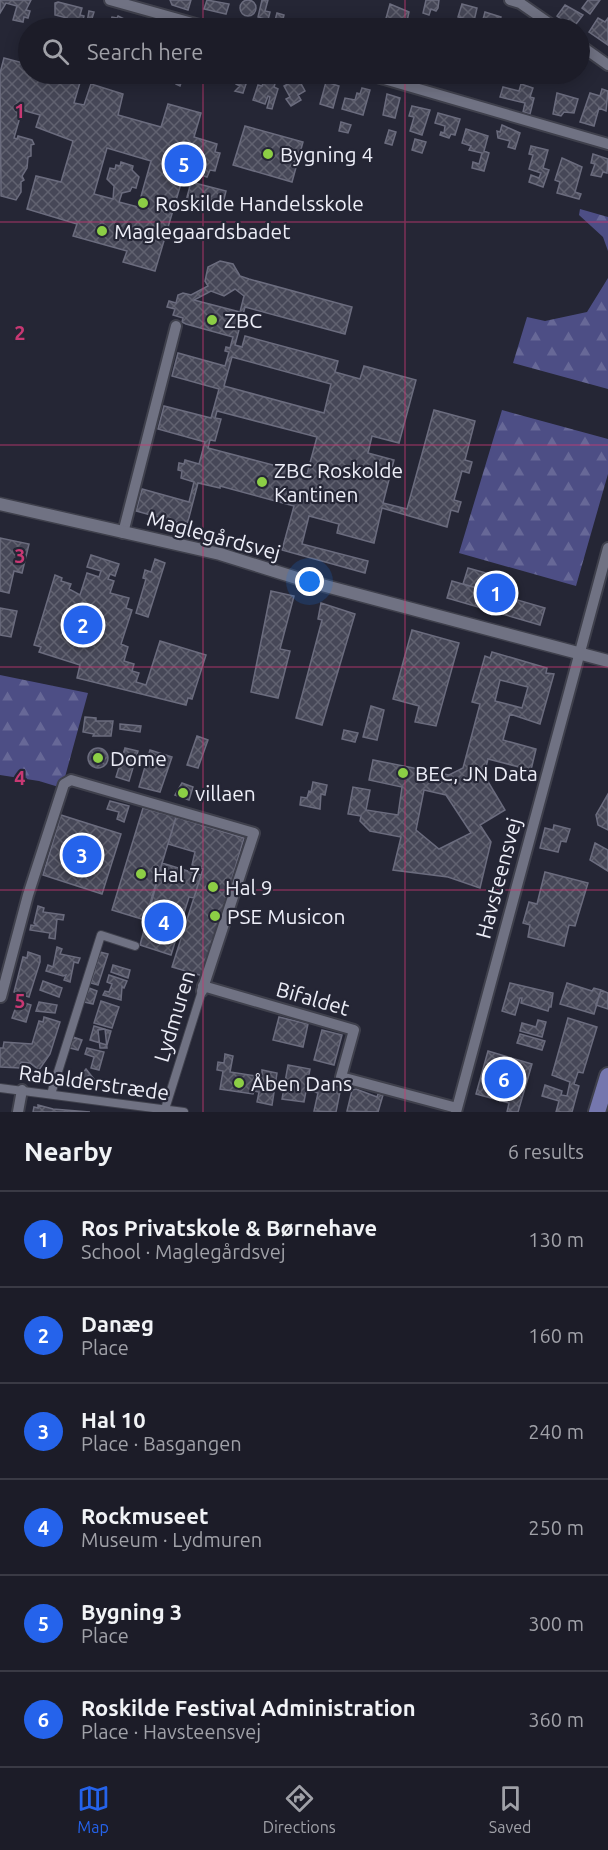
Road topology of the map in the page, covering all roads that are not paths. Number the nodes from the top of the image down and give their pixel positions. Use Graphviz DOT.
graph roads {
  1 [pos="110,0"];
  2 [pos="510,0"];
  3 [pos="174,18"];
  4 [pos="542,18"];
  5 [pos="590,53"];
  6 [pos="608,65"];
  7 [pos="401,84"];
  8 [pos="608,144"];
  9 [pos="176,326"];
  10 [pos="0,504"];
  11 [pos="123,533"];
  12 [pos="608,548"];
  13 [pos="578,653"];
  14 [pos="608,661"];
  15 [pos="135,946"];
  16 [pos="202,988"];
  17 [pos="0,998"];
  18 [pos="608,1076"];
  19 [pos="0,1088"];
  20 [pos="22,1090"];
  21 [pos="51,1094"];
  22 [pos="165,1109"];
  23 [pos="457,1110"];
  24 [pos="18,1112"];
  25 [pos="184,1112"];
  26 [pos="597,1112"];
  1 -- 3 [label="street"];
  2 -- 4 [label="street"];
  5 -- 6 [label="street"];
  7 -- 8 [label="street"];
  9 -- 11 [label="street, Maglegårdsvej"];
  10 -- 11 [label="street, Maglegårdsvej"];
  11 -- 13 [label="street, Maglegårdsvej"];
  12 -- 13 [label="street, Havsteensvej"];
  13 -- 14 [label="street, Maglegårdsvej"];
  13 -- 23 [label="street, Havsteensvej"];
  15 -- 21 [label="street"];
  16 -- 17 [label="street, Lydmuren"];
  16 -- 22 [label="street, Lydmuren"];
  16 -- 23 [label="street, Bifaldet"];
  18 -- 26 [label="main road"];
  19 -- 20 [label="street, Rabalderstræde"];
  20 -- 21 [label="street, Rabalderstræde"];
  20 -- 24 [label="street"];
  21 -- 22 [label="street, Rabalderstræde"];
  22 -- 25 [label="street, Rabalderstræde"];
}
